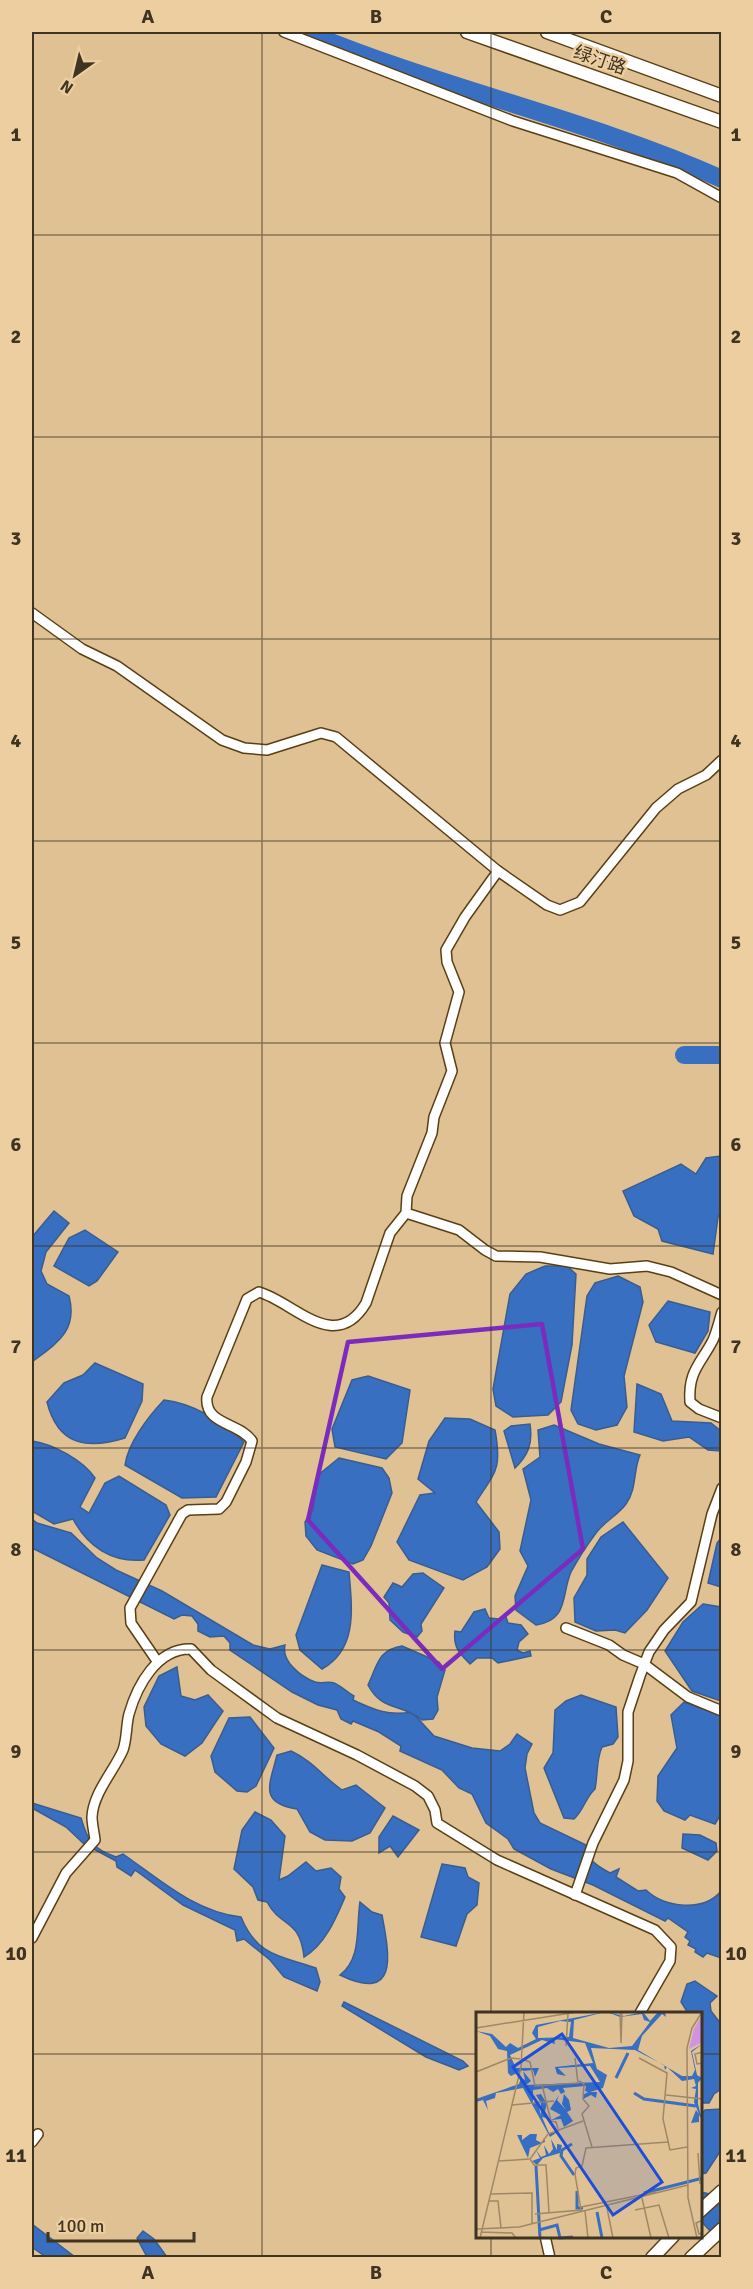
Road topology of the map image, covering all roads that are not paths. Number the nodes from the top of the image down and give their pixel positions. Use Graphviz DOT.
graph roads {
  1 [pos="284,32"];
  2 [pos="467,32"];
  3 [pos="547,32"];
  4 [pos="722,96"];
  5 [pos="722,122"];
  6 [pos="722,198"];
  7 [pos="32,614"];
  8 [pos="722,760"];
  9 [pos="498,872"];
  10 [pos="406,1213"];
  11 [pos="722,1295"];
  12 [pos="722,1312"];
  13 [pos="722,1418"];
  14 [pos="722,1488"];
  15 [pos="566,1628"];
  16 [pos="157,1661"];
  17 [pos="644,1664"];
  18 [pos="722,1711"];
  19 [pos="575,1895"];
  20 [pos="33,1938"];
  21 [pos="641,2012"];
  22 [pos="722,2192"];
  23 [pos="702,2209"];
  24 [pos="722,2229"];
  25 [pos="545,2238"];
  26 [pos="671,2238"];
  27 [pos="550,2258"];
  28 [pos="652,2258"];
  29 [pos="691,2258"];
  1 -- 6 [label="street"];
  2 -- 5 [label="main road, 绿汀路"];
  3 -- 4 [label="main road, 绿汀路"];
  7 -- 9 [label="street"];
  8 -- 9 [label="street"];
  9 -- 10 [label="street"];
  10 -- 11 [label="street"];
  10 -- 16 [label="street"];
  12 -- 13 [label="street"];
  14 -- 17 [label="street"];
  15 -- 17 [label="street"];
  16 -- 19 [label="street"];
  16 -- 20 [label="street"];
  17 -- 18 [label="street"];
  17 -- 19 [label="street"];
  19 -- 21 [label="street"];
  22 -- 23 [label="main road"];
  24 -- 29 [label="main road"];
  25 -- 27 [label="street"];
  26 -- 28 [label="main road"];
}
